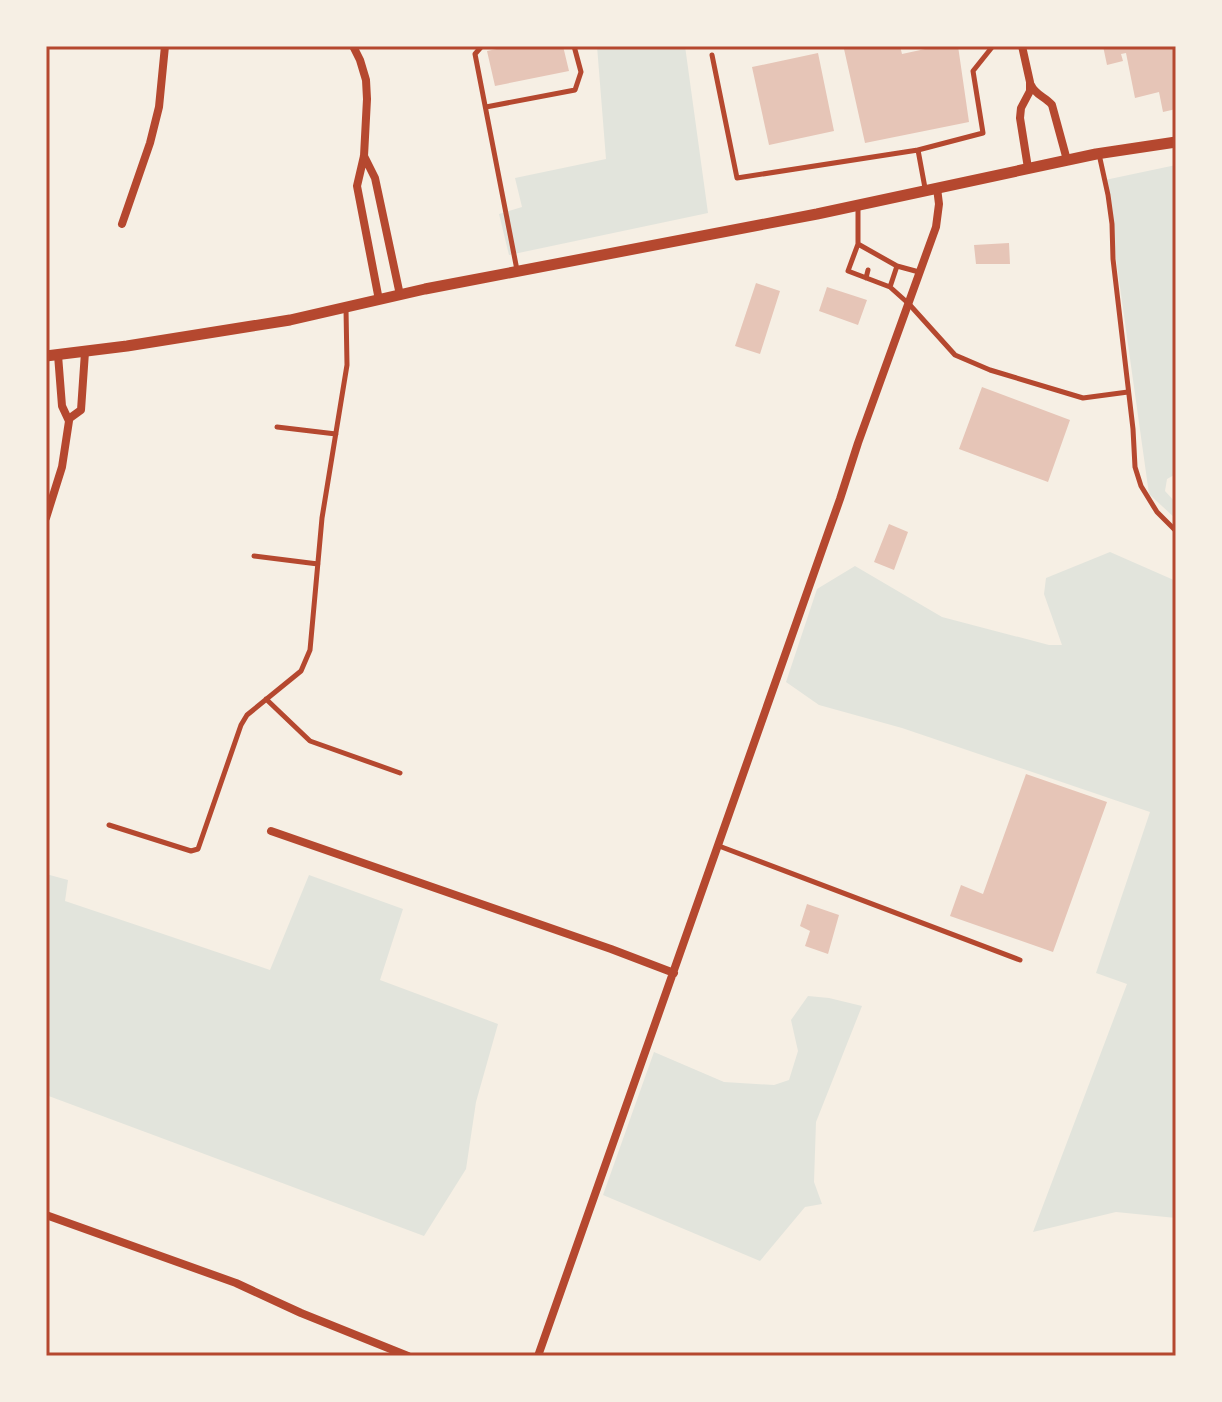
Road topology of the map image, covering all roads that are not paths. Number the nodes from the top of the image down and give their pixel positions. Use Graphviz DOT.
graph roads {
  1 [pos="165,46"];
  2 [pos="353,46"];
  3 [pos="482,46"];
  4 [pos="574,46"];
  5 [pos="993,46"];
  6 [pos="1022,46"];
  7 [pos="712,55"];
  8 [pos="1030,82"];
  9 [pos="486,107"];
  10 [pos="1176,142"];
  11 [pos="918,150"];
  12 [pos="1099,153"];
  13 [pos="364,156"];
  14 [pos="1067,160"];
  15 [pos="1028,168"];
  16 [pos="932,190"];
  17 [pos="858,205"];
  18 [pos="122,224"];
  19 [pos="858,244"];
  20 [pos="897,266"];
  21 [pos="868,270"];
  22 [pos="517,271"];
  23 [pos="920,273"];
  24 [pos="866,278"];
  25 [pos="890,287"];
  26 [pos="400,295"];
  27 [pos="379,300"];
  28 [pos="909,304"];
  29 [pos="346,308"];
  30 [pos="85,352"];
  31 [pos="52,356"];
  32 [pos="1128,392"];
  33 [pos="69,421"];
  34 [pos="277,427"];
  35 [pos="336,434"];
  36 [pos="46,518"];
  37 [pos="1176,531"];
  38 [pos="254,556"];
  39 [pos="318,564"];
  40 [pos="266,699"];
  41 [pos="400,773"];
  42 [pos="109,825"];
  43 [pos="271,831"];
  44 [pos="719,846"];
  45 [pos="1020,960"];
  46 [pos="674,973"];
  47 [pos="46,1215"];
  48 [pos="408,1356"];
  49 [pos="538,1356"];
  1 -- 18 [label="street"];
  2 -- 13 [label="street"];
  3 -- 9 [label="lane"];
  4 -- 9 [label="lane"];
  5 -- 11 [label="lane"];
  6 -- 8 [label="street"];
  7 -- 11 [label="lane"];
  8 -- 14 [label="street"];
  8 -- 15 [label="street"];
  9 -- 22 [label="lane"];
  10 -- 12 [label="street"];
  11 -- 16 [label="lane"];
  12 -- 14 [label="street"];
  12 -- 32 [label="lane"];
  13 -- 26 [label="street"];
  13 -- 27 [label="street"];
  14 -- 15 [label="street"];
  15 -- 16 [label="street"];
  16 -- 17 [label="street"];
  16 -- 23 [label="street"];
  17 -- 19 [label="lane"];
  17 -- 22 [label="street"];
  19 -- 20 [label="lane"];
  19 -- 24 [label="lane"];
  20 -- 23 [label="lane"];
  20 -- 25 [label="lane"];
  21 -- 24 [label="lane"];
  22 -- 26 [label="street"];
  23 -- 28 [label="street"];
  24 -- 25 [label="lane"];
  25 -- 28 [label="lane"];
  26 -- 27 [label="street"];
  27 -- 29 [label="street"];
  28 -- 32 [label="lane"];
  28 -- 44 [label="street"];
  29 -- 30 [label="street"];
  29 -- 35 [label="lane"];
  30 -- 31 [label="street"];
  30 -- 33 [label="street"];
  31 -- 33 [label="street"];
  32 -- 37 [label="lane"];
  33 -- 36 [label="street"];
  34 -- 35 [label="lane"];
  35 -- 39 [label="lane"];
  38 -- 39 [label="lane"];
  39 -- 40 [label="lane"];
  40 -- 41 [label="lane"];
  40 -- 42 [label="lane"];
  43 -- 46 [label="street"];
  44 -- 45 [label="lane"];
  44 -- 46 [label="street"];
  46 -- 49 [label="street"];
  47 -- 48 [label="street"];
}
